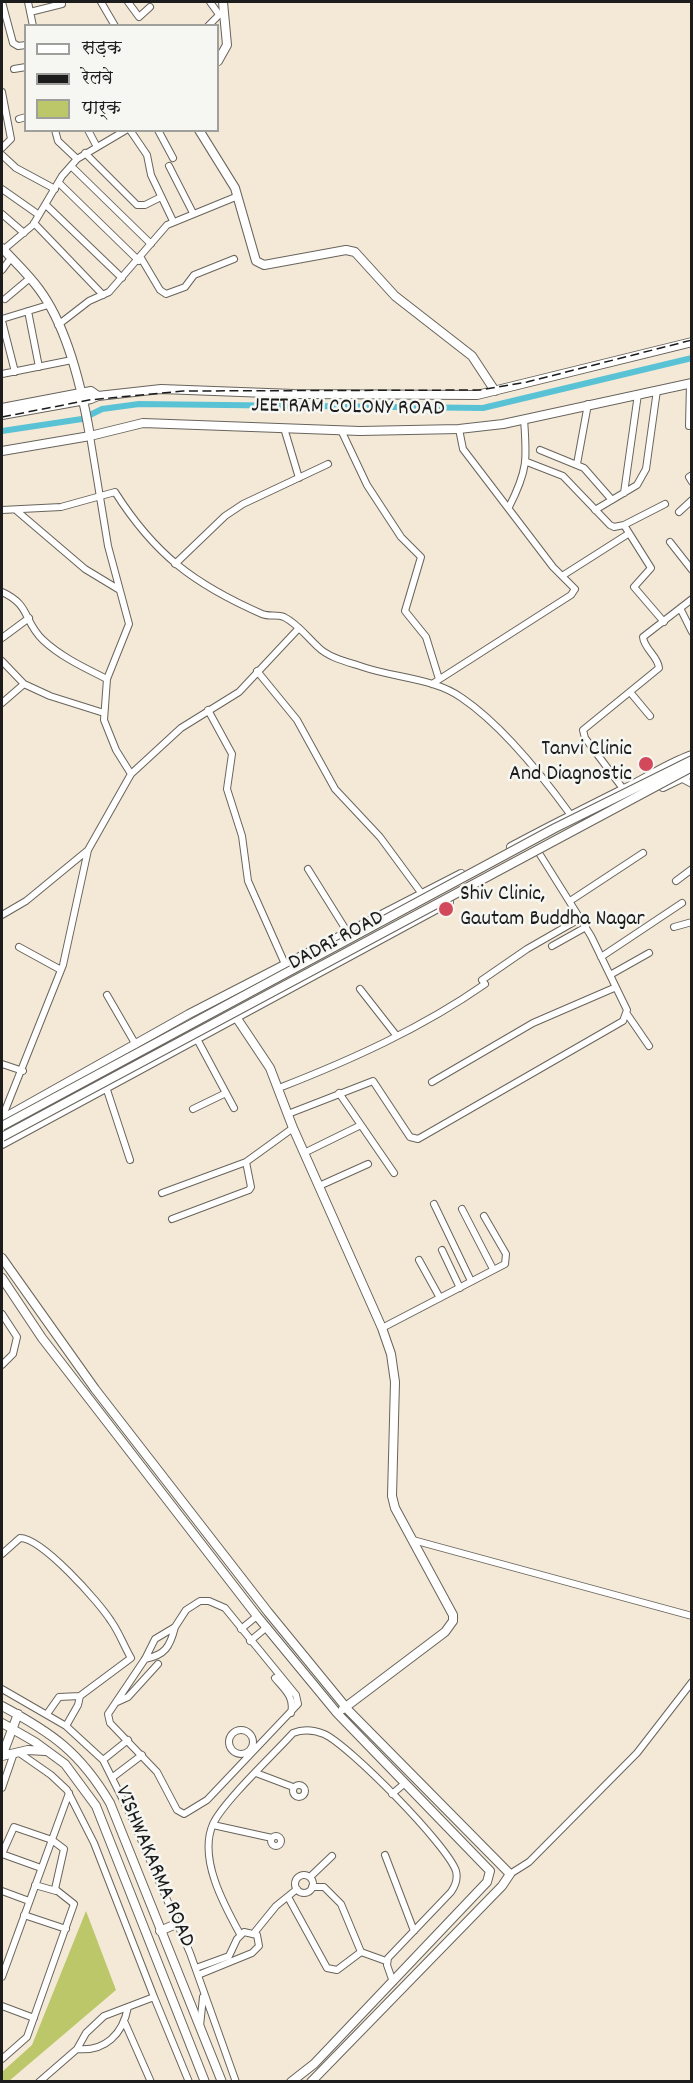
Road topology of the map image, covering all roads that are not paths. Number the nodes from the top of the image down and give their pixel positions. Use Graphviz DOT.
graph roads {
  1 [pos="2,2"];
  2 [pos="28,2"];
  3 [pos="101,2"];
  4 [pos="129,2"];
  5 [pos="210,2"];
  6 [pos="223,2"];
  7 [pos="62,4"];
  8 [pos="150,7"];
  9 [pos="30,12"];
  10 [pos="222,15"];
  11 [pos="33,24"];
  12 [pos="114,24"];
  13 [pos="211,24"];
  14 [pos="24,45"];
  15 [pos="219,59"];
  16 [pos="24,67"];
  17 [pos="14,69"];
  18 [pos="2,92"];
  19 [pos="3,102"];
  20 [pos="56,132"];
  21 [pos="89,132"];
  22 [pos="123,132"];
  23 [pos="126,132"];
  24 [pos="159,132"];
  25 [pos="200,132"];
  26 [pos="97,147"];
  27 [pos="2,148"];
  28 [pos="85,153"];
  29 [pos="2,155"];
  30 [pos="173,158"];
  31 [pos="77,159"];
  32 [pos="71,166"];
  33 [pos="169,166"];
  34 [pos="57,186"];
  35 [pos="2,189"];
  36 [pos="161,196"];
  37 [pos="238,196"];
  38 [pos="46,205"];
  39 [pos="193,213"];
  40 [pos="2,214"];
  41 [pos="39,216"];
  42 [pos="173,221"];
  43 [pos="34,223"];
  44 [pos="24,233"];
  45 [pos="151,244"];
  46 [pos="2,249"];
  47 [pos="11,258"];
  48 [pos="140,259"];
  49 [pos="234,259"];
  50 [pos="2,270"];
  51 [pos="30,278"];
  52 [pos="122,278"];
  53 [pos="103,295"];
  54 [pos="5,299"];
  55 [pos="48,305"];
  56 [pos="28,311"];
  57 [pos="2,320"];
  58 [pos="58,325"];
  59 [pos="692,342"];
  60 [pos="72,360"];
  61 [pos="39,367"];
  62 [pos="15,372"];
  63 [pos="2,374"];
  64 [pos="691,383"];
  65 [pos="657,390"];
  66 [pos="495,391"];
  67 [pos="638,394"];
  68 [pos="83,396"];
  69 [pos="588,404"];
  70 [pos="2,408"];
  71 [pos="2,415"];
  72 [pos="524,419"];
  73 [pos="689,426"];
  74 [pos="284,428"];
  75 [pos="459,429"];
  76 [pos="341,430"];
  77 [pos="89,432"];
  78 [pos="540,450"];
  79 [pos="2,451"];
  80 [pos="527,462"];
  81 [pos="328,464"];
  82 [pos="577,464"];
  83 [pos="692,475"];
  84 [pos="299,478"];
  85 [pos="692,482"];
  86 [pos="624,493"];
  87 [pos="98,496"];
  88 [pos="612,500"];
  89 [pos="692,500"];
  90 [pos="665,504"];
  91 [pos="509,507"];
  92 [pos="2,510"];
  93 [pos="17,510"];
  94 [pos="595,510"];
  95 [pos="679,512"];
  96 [pos="624,525"];
  97 [pos="628,534"];
  98 [pos="670,542"];
  99 [pos="175,564"];
  100 [pos="692,570"];
  101 [pos="562,576"];
  102 [pos="118,589"];
  103 [pos="2,592"];
  104 [pos="692,599"];
  105 [pos="681,610"];
  106 [pos="29,618"];
  107 [pos="664,622"];
  108 [pos="299,628"];
  109 [pos="692,632"];
  110 [pos="2,638"];
  111 [pos="2,661"];
  112 [pos="257,670"];
  113 [pos="107,679"];
  114 [pos="439,680"];
  115 [pos="24,684"];
  116 [pos="432,684"];
  117 [pos="630,692"];
  118 [pos="2,702"];
  119 [pos="208,710"];
  120 [pos="104,713"];
  121 [pos="650,716"];
  122 [pos="692,755"];
  123 [pos="692,760"];
  124 [pos="674,761"];
  125 [pos="663,766"];
  126 [pos="131,774"];
  127 [pos="688,774"];
  128 [pos="692,784"];
  129 [pos="624,790"];
  130 [pos="570,814"];
  131 [pos="88,850"];
  132 [pos="539,853"];
  133 [pos="643,853"];
  134 [pos="308,869"];
  135 [pos="692,869"];
  136 [pos="676,881"];
  137 [pos="422,894"];
  138 [pos="570,901"];
  139 [pos="682,903"];
  140 [pos="2,915"];
  141 [pos="581,918"];
  142 [pos="691,923"];
  143 [pos="586,927"];
  144 [pos="674,927"];
  145 [pos="348,933"];
  146 [pos="552,946"];
  147 [pos="19,947"];
  148 [pos="649,953"];
  149 [pos="601,957"];
  150 [pos="285,964"];
  151 [pos="61,970"];
  152 [pos="610,975"];
  153 [pos="614,988"];
  154 [pos="360,989"];
  155 [pos="107,995"];
  156 [pos="627,1014"];
  157 [pos="236,1017"];
  158 [pos="396,1035"];
  159 [pos="197,1039"];
  160 [pos="136,1045"];
  161 [pos="649,1046"];
  162 [pos="2,1064"];
  163 [pos="23,1071"];
  164 [pos="432,1082"];
  165 [pos="106,1087"];
  166 [pos="279,1088"];
  167 [pos="226,1093"];
  168 [pos="339,1093"];
  169 [pos="234,1108"];
  170 [pos="193,1109"];
  171 [pos="288,1114"];
  172 [pos="2,1121"];
  173 [pos="361,1125"];
  174 [pos="293,1128"];
  175 [pos="2,1137"];
  176 [pos="2,1144"];
  177 [pos="304,1153"];
  178 [pos="130,1160"];
  179 [pos="246,1162"];
  180 [pos="368,1164"];
  181 [pos="394,1173"];
  182 [pos="319,1186"];
  183 [pos="162,1193"];
  184 [pos="434,1204"];
  185 [pos="462,1209"];
  186 [pos="484,1216"];
  187 [pos="172,1219"];
  188 [pos="442,1250"];
  189 [pos="2,1258"];
  190 [pos="419,1260"];
  191 [pos="493,1269"];
  192 [pos="2,1278"];
  193 [pos="471,1281"];
  194 [pos="460,1288"];
  195 [pos="440,1298"];
  196 [pos="2,1314"];
  197 [pos="382,1328"];
  198 [pos="2,1365"];
  199 [pos="413,1540"];
  200 [pos="2,1554"];
  201 [pos="257,1616"];
  202 [pos="692,1616"];
  203 [pos="175,1627"];
  204 [pos="267,1627"];
  205 [pos="240,1629"];
  206 [pos="250,1641"];
  207 [pos="145,1659"];
  208 [pos="158,1664"];
  209 [pos="275,1677"];
  210 [pos="692,1682"];
  211 [pos="2,1689"];
  212 [pos="80,1696"];
  213 [pos="113,1704"];
  214 [pos="350,1704"];
  215 [pos="2,1706"];
  216 [pos="337,1713"];
  217 [pos="18,1714"];
  218 [pos="47,1714"];
  219 [pos="291,1714"];
  220 [pos="2,1723"];
  221 [pos="66,1726"];
  222 [pos="12,1730"];
  223 [pos="128,1740"];
  224 [pos="256,1746"];
  225 [pos="47,1751"];
  226 [pos="16,1753"];
  227 [pos="142,1755"];
  228 [pos="2,1756"];
  229 [pos="244,1757"];
  230 [pos="103,1760"];
  231 [pos="256,1773"];
  232 [pos="74,1774"];
  233 [pos="113,1777"];
  234 [pos="404,1784"];
  235 [pos="293,1787"];
  236 [pos="2,1788"];
  237 [pos="68,1792"];
  238 [pos="392,1794"];
  239 [pos="213,1825"];
  240 [pos="272,1838"];
  241 [pos="52,1840"];
  242 [pos="2,1854"];
  243 [pos="385,1855"];
  244 [pos="332,1856"];
  245 [pos="41,1868"];
  246 [pos="510,1874"];
  247 [pos="310,1877"];
  248 [pos="35,1885"];
  249 [pos="312,1887"];
  250 [pos="297,1890"];
  251 [pos="56,1891"];
  252 [pos="2,1892"];
  253 [pos="288,1897"];
  254 [pos="29,1901"];
  255 [pos="24,1915"];
  256 [pos="177,1924"];
  257 [pos="66,1929"];
  258 [pos="160,1931"];
  259 [pos="414,1931"];
  260 [pos="254,1933"];
  261 [pos="240,1934"];
  262 [pos="361,1952"];
  263 [pos="386,1961"];
  264 [pos="196,1968"];
  265 [pos="2,1972"];
  266 [pos="198,1976"];
  267 [pos="393,1982"];
  268 [pos="203,1995"];
  269 [pos="154,1996"];
  270 [pos="2,2006"];
  271 [pos="128,2007"];
  272 [pos="180,2013"];
  273 [pos="34,2018"];
  274 [pos="164,2019"];
  275 [pos="125,2023"];
  276 [pos="200,2026"];
  277 [pos="77,2049"];
  278 [pos="2,2059"];
  279 [pos="39,2082"];
  280 [pos="151,2082"];
  281 [pos="189,2082"];
  282 [pos="205,2082"];
  283 [pos="222,2082"];
  284 [pos="236,2082"];
  285 [pos="291,2082"];
  286 [pos="310,2082"];
  1 -- 14 [label="street"];
  2 -- 9 [label="street"];
  3 -- 12 [label="street"];
  4 -- 8 [label="street"];
  5 -- 10 [label="street"];
  6 -- 10 [label="street"];
  7 -- 9 [label="street"];
  9 -- 11 [label="street"];
  10 -- 13 [label="street"];
  10 -- 15 [label="street"];
  16 -- 17 [label="street"];
  18 -- 19 [label="street"];
  19 -- 27 [label="street"];
  20 -- 31 [label="street"];
  21 -- 26 [label="street"];
  22 -- 26 [label="street"];
  23 -- 36 [label="street"];
  24 -- 30 [label="street"];
  25 -- 37 [label="street"];
  26 -- 28 [label="street"];
  28 -- 31 [label="street"];
  28 -- 36 [label="street"];
  29 -- 34 [label="street"];
  31 -- 32 [label="street"];
  32 -- 34 [label="street"];
  32 -- 45 [label="street"];
  33 -- 39 [label="street"];
  34 -- 38 [label="street"];
  34 -- 48 [label="street"];
  35 -- 41 [label="street"];
  36 -- 42 [label="street"];
  37 -- 39 [label="street"];
  37 -- 66 [label="street"];
  38 -- 41 [label="street"];
  38 -- 52 [label="street"];
  39 -- 42 [label="street"];
  40 -- 44 [label="street"];
  41 -- 43 [label="street"];
  42 -- 45 [label="street"];
  43 -- 44 [label="street"];
  43 -- 53 [label="street"];
  44 -- 46 [label="street"];
  45 -- 48 [label="street"];
  46 -- 47 [label="street"];
  47 -- 50 [label="street"];
  47 -- 51 [label="street"];
  48 -- 49 [label="street"];
  48 -- 52 [label="street"];
  51 -- 54 [label="street"];
  51 -- 55 [label="street"];
  52 -- 53 [label="street"];
  53 -- 58 [label="street"];
  55 -- 56 [label="street"];
  55 -- 58 [label="street"];
  56 -- 57 [label="street"];
  56 -- 61 [label="street"];
  57 -- 62 [label="street"];
  58 -- 60 [label="street"];
  59 -- 66 [label="street"];
  60 -- 61 [label="street"];
  60 -- 68 [label="street"];
  61 -- 62 [label="street"];
  62 -- 63 [label="street"];
  64 -- 65 [label="street, JEETRAM COLONY ROAD"];
  64 -- 73 [label="street"];
  65 -- 67 [label="street, JEETRAM COLONY ROAD"];
  65 -- 86 [label="street"];
  66 -- 68 [label="street"];
  67 -- 69 [label="street, JEETRAM COLONY ROAD"];
  67 -- 86 [label="street"];
  68 -- 70 [label="street"];
  68 -- 71 [label="street"];
  68 -- 77 [label="street"];
  69 -- 72 [label="street, JEETRAM COLONY ROAD"];
  69 -- 82 [label="street"];
  72 -- 75 [label="street, JEETRAM COLONY ROAD"];
  72 -- 80 [label="street"];
  74 -- 76 [label="street, JEETRAM COLONY ROAD"];
  74 -- 77 [label="street, JEETRAM COLONY ROAD"];
  74 -- 84 [label="street"];
  75 -- 76 [label="street, JEETRAM COLONY ROAD"];
  75 -- 91 [label="street"];
  76 -- 114 [label="street"];
  77 -- 79 [label="street, JEETRAM COLONY ROAD"];
  77 -- 87 [label="street"];
  78 -- 82 [label="street"];
  80 -- 91 [label="street"];
  80 -- 94 [label="street"];
  81 -- 84 [label="street"];
  82 -- 88 [label="street"];
  83 -- 85 [label="street"];
  84 -- 99 [label="street"];
  86 -- 88 [label="street"];
  87 -- 93 [label="street"];
  87 -- 99 [label="street"];
  87 -- 102 [label="street"];
  88 -- 94 [label="street"];
  89 -- 95 [label="street"];
  90 -- 96 [label="street"];
  91 -- 101 [label="street"];
  92 -- 93 [label="street"];
  93 -- 102 [label="street"];
  94 -- 96 [label="street"];
  96 -- 97 [label="street"];
  97 -- 101 [label="street"];
  97 -- 107 [label="street"];
  98 -- 100 [label="street"];
  99 -- 108 [label="street"];
  101 -- 114 [label="street"];
  102 -- 113 [label="street"];
  103 -- 106 [label="street"];
  104 -- 105 [label="street"];
  105 -- 107 [label="street"];
  105 -- 109 [label="street"];
  106 -- 110 [label="street"];
  106 -- 113 [label="street"];
  107 -- 117 [label="street"];
  108 -- 112 [label="street"];
  108 -- 116 [label="street"];
  111 -- 115 [label="street"];
  112 -- 119 [label="street"];
  112 -- 137 [label="street"];
  113 -- 120 [label="street"];
  114 -- 116 [label="street"];
  115 -- 118 [label="street"];
  115 -- 120 [label="street"];
  116 -- 130 [label="street"];
  117 -- 121 [label="street"];
  117 -- 129 [label="street"];
  119 -- 126 [label="street"];
  119 -- 150 [label="street"];
  120 -- 126 [label="street"];
  122 -- 124 [label="street, DADRI ROAD"];
  123 -- 172 [label="main road, bridge"];
  124 -- 125 [label="street, DADRI ROAD"];
  124 -- 127 [label="street"];
  125 -- 127 [label="street"];
  125 -- 129 [label="street, DADRI ROAD"];
  126 -- 131 [label="street"];
  127 -- 128 [label="street"];
  127 -- 132 [label="street, DADRI ROAD"];
  127 -- 175 [label="main road, bridge"];
  129 -- 130 [label="street, DADRI ROAD"];
  130 -- 137 [label="street, DADRI ROAD"];
  131 -- 140 [label="street"];
  131 -- 151 [label="street"];
  132 -- 138 [label="street"];
  132 -- 157 [label="street, DADRI ROAD"];
  133 -- 138 [label="street"];
  134 -- 145 [label="street"];
  135 -- 136 [label="street"];
  137 -- 145 [label="street, DADRI ROAD"];
  138 -- 141 [label="street"];
  139 -- 149 [label="street"];
  141 -- 143 [label="street"];
  141 -- 158 [label="street"];
  142 -- 144 [label="street"];
  143 -- 146 [label="street"];
  143 -- 149 [label="street"];
  145 -- 150 [label="street, DADRI ROAD"];
  147 -- 151 [label="street"];
  148 -- 152 [label="street"];
  149 -- 152 [label="street"];
  150 -- 160 [label="street, DADRI ROAD"];
  151 -- 163 [label="street"];
  152 -- 153 [label="street"];
  153 -- 156 [label="street"];
  153 -- 164 [label="street"];
  154 -- 158 [label="street"];
  155 -- 160 [label="street"];
  156 -- 161 [label="street"];
  156 -- 168 [label="street"];
  157 -- 159 [label="street, DADRI ROAD"];
  157 -- 166 [label="street"];
  158 -- 166 [label="street"];
  159 -- 165 [label="street, DADRI ROAD"];
  159 -- 167 [label="street"];
  160 -- 172 [label="street, DADRI ROAD"];
  162 -- 163 [label="street"];
  163 -- 172 [label="street"];
  165 -- 176 [label="street, DADRI ROAD"];
  165 -- 178 [label="street"];
  166 -- 171 [label="street"];
  167 -- 169 [label="street"];
  167 -- 170 [label="street"];
  168 -- 171 [label="street"];
  168 -- 173 [label="street"];
  171 -- 174 [label="street"];
  173 -- 177 [label="street"];
  173 -- 181 [label="street"];
  174 -- 177 [label="street"];
  174 -- 179 [label="street"];
  177 -- 182 [label="street"];
  179 -- 183 [label="street"];
  179 -- 187 [label="street"];
  180 -- 182 [label="street"];
  182 -- 197 [label="street"];
  184 -- 193 [label="street"];
  185 -- 191 [label="street"];
  186 -- 191 [label="street"];
  188 -- 194 [label="street"];
  189 -- 214 [label="street"];
  190 -- 195 [label="street"];
  191 -- 193 [label="street"];
  192 -- 201 [label="street"];
  193 -- 194 [label="street"];
  194 -- 195 [label="street"];
  195 -- 197 [label="street"];
  196 -- 198 [label="street"];
  197 -- 199 [label="street"];
  199 -- 202 [label="street"];
  199 -- 214 [label="street"];
  200 -- 212 [label="street"];
  201 -- 204 [label="street"];
  201 -- 205 [label="street"];
  203 -- 205 [label="street"];
  203 -- 207 [label="street"];
  203 -- 207 [label="street"];
  204 -- 206 [label="street"];
  204 -- 216 [label="street"];
  205 -- 206 [label="street"];
  206 -- 219 [label="street"];
  207 -- 213 [label="street"];
  208 -- 213 [label="street"];
  209 -- 219 [label="street"];
  210 -- 246 [label="street"];
  211 -- 218 [label="street"];
  212 -- 218 [label="street"];
  212 -- 221 [label="street"];
  213 -- 223 [label="street"];
  214 -- 216 [label="street"];
  214 -- 246 [label="street"];
  215 -- 217 [label="street, VISHWAKARMA ROAD"];
  216 -- 234 [label="street"];
  217 -- 222 [label="street"];
  217 -- 258 [label="street, VISHWAKARMA ROAD"];
  218 -- 221 [label="street"];
  219 -- 224 [label="street"];
  220 -- 222 [label="street, VISHWAKARMA ROAD"];
  221 -- 230 [label="street"];
  222 -- 225 [label="street, VISHWAKARMA ROAD"];
  222 -- 228 [label="street"];
  223 -- 227 [label="street"];
  223 -- 230 [label="street"];
  224 -- 229 [label="street"];
  224 -- 229 [label="street"];
  225 -- 226 [label="street"];
  225 -- 232 [label="street, VISHWAKARMA ROAD"];
  226 -- 228 [label="street"];
  226 -- 236 [label="street"];
  226 -- 237 [label="street"];
  227 -- 229 [label="street"];
  227 -- 233 [label="street"];
  230 -- 233 [label="street"];
  231 -- 235 [label="street"];
  231 -- 238 [label="street"];
  231 -- 239 [label="street"];
  232 -- 237 [label="street"];
  232 -- 272 [label="street, VISHWAKARMA ROAD"];
  233 -- 256 [label="street"];
  234 -- 238 [label="street"];
  234 -- 267 [label="street"];
  237 -- 241 [label="street"];
  237 -- 269 [label="street"];
  238 -- 259 [label="street"];
  239 -- 240 [label="street"];
  239 -- 261 [label="street"];
  241 -- 242 [label="street"];
  241 -- 245 [label="street"];
  241 -- 251 [label="street"];
  242 -- 245 [label="street"];
  243 -- 259 [label="street"];
  244 -- 247 [label="street"];
  245 -- 248 [label="street"];
  246 -- 286 [label="street"];
  247 -- 249 [label="street"];
  247 -- 250 [label="street"];
  248 -- 251 [label="street"];
  248 -- 254 [label="street"];
  249 -- 250 [label="street"];
  249 -- 262 [label="street"];
  250 -- 253 [label="street"];
  251 -- 257 [label="street"];
  252 -- 254 [label="street"];
  253 -- 260 [label="street"];
  253 -- 262 [label="street"];
  254 -- 255 [label="street"];
  255 -- 257 [label="street"];
  255 -- 265 [label="street"];
  256 -- 258 [label="street"];
  256 -- 264 [label="street"];
  257 -- 273 [label="street"];
  258 -- 276 [label="street, VISHWAKARMA ROAD"];
  259 -- 263 [label="street"];
  260 -- 261 [label="street"];
  260 -- 266 [label="street"];
  261 -- 264 [label="street"];
  262 -- 263 [label="street"];
  263 -- 267 [label="street"];
  264 -- 266 [label="street"];
  266 -- 268 [label="street"];
  267 -- 285 [label="street"];
  268 -- 276 [label="street"];
  268 -- 284 [label="street"];
  269 -- 271 [label="street"];
  269 -- 274 [label="street"];
  270 -- 273 [label="street"];
  271 -- 275 [label="street"];
  271 -- 277 [label="street"];
  272 -- 274 [label="street"];
  272 -- 282 [label="street, VISHWAKARMA ROAD"];
  273 -- 278 [label="street"];
  274 -- 281 [label="street"];
  275 -- 277 [label="street"];
  275 -- 280 [label="street"];
  276 -- 283 [label="street, VISHWAKARMA ROAD"];
  277 -- 279 [label="street"];
}
